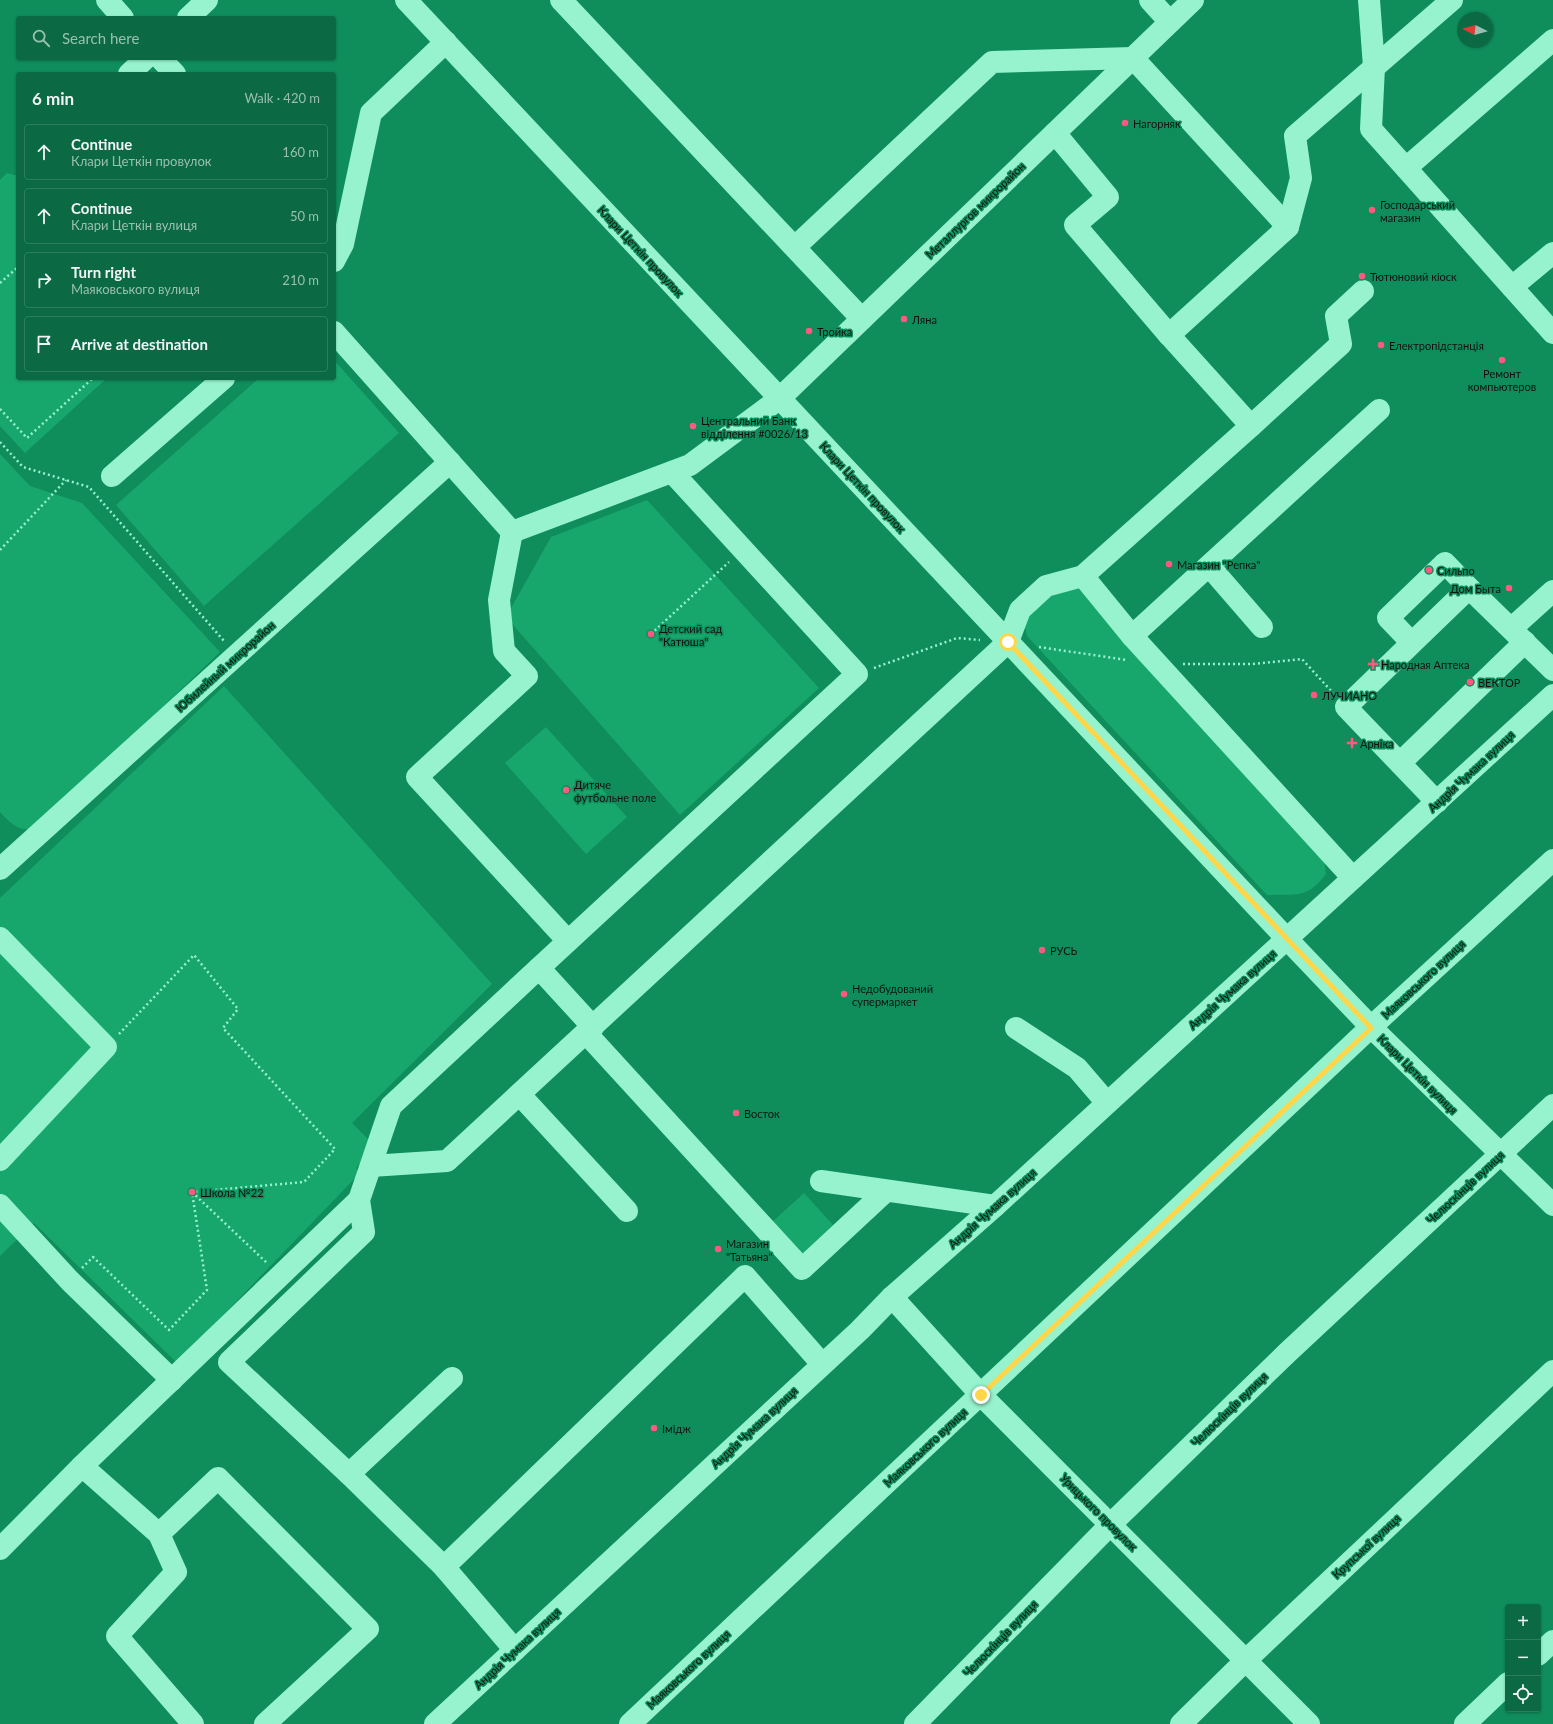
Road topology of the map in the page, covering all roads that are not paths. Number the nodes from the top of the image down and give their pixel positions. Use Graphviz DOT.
graph roads {
  1 [pos="107,0"];
  2 [pos="207,0"];
  3 [pos="406,0"];
  4 [pos="561,0"];
  5 [pos="1150,0"];
  6 [pos="1193,0"];
  7 [pos="1369,0"];
  8 [pos="1452,0"];
  9 [pos="121,16"];
  10 [pos="190,16"];
  11 [pos="1170,22"];
  12 [pos="1553,40"];
  13 [pos="446,42"];
  14 [pos="1133,58"];
  15 [pos="144,60"];
  16 [pos="162,60"];
  17 [pos="1374,67"];
  18 [pos="131,72"];
  19 [pos="173,72"];
  20 [pos="1055,133"];
  21 [pos="1406,168"];
  22 [pos="1288,227"];
  23 [pos="337,247"];
  24 [pos="795,247"];
  25 [pos="1553,253"];
  26 [pos="1512,287"];
  27 [pos="1363,291"];
  28 [pos="862,319"];
  29 [pos="1553,333"];
  30 [pos="336,334"];
  31 [pos="1169,335"];
  32 [pos="222,380"];
  33 [pos="779,399"];
  34 [pos="1379,410"];
  35 [pos="1251,426"];
  36 [pos="450,462"];
  37 [pos="672,472"];
  38 [pos="112,476"];
  39 [pos="512,532"];
  40 [pos="1210,567"];
  41 [pos="1082,576"];
  42 [pos="1469,588"];
  43 [pos="1553,591"];
  44 [pos="1262,627"];
  45 [pos="1519,635"];
  46 [pos="1132,636"];
  47 [pos="1008,642"];
  48 [pos="1412,643"];
  49 [pos="1553,670"];
  50 [pos="1553,695"];
  51 [pos="1400,763"];
  52 [pos="1437,802"];
  53 [pos="1553,860"];
  54 [pos="0,869"];
  55 [pos="1353,878"];
  56 [pos="0,938"];
  57 [pos="1287,939"];
  58 [pos="568,941"];
  59 [pos="539,968"];
  60 [pos="1016,1028"];
  61 [pos="1371,1028"];
  62 [pos="590,1030"];
  63 [pos="520,1094"];
  64 [pos="1107,1103"];
  65 [pos="1553,1105"];
  66 [pos="1501,1154"];
  67 [pos="0,1160"];
  68 [pos="372,1166"];
  69 [pos="821,1181"];
  70 [pos="886,1191"];
  71 [pos="359,1200"];
  72 [pos="0,1205"];
  73 [pos="1553,1205"];
  74 [pos="994,1206"];
  75 [pos="627,1211"];
  76 [pos="892,1297"];
  77 [pos="822,1364"];
  78 [pos="1553,1371"];
  79 [pos="452,1378"];
  80 [pos="172,1380"];
  81 [pos="981,1395"];
  82 [pos="82,1466"];
  83 [pos="349,1474"];
  84 [pos="1111,1524"];
  85 [pos="159,1534"];
  86 [pos="0,1549"];
  87 [pos="444,1567"];
  88 [pos="1553,1641"];
  89 [pos="515,1650"];
  90 [pos="1541,1652"];
  91 [pos="1245,1661"];
  92 [pos="1505,1686"];
  93 [pos="193,1724"];
  94 [pos="265,1724"];
  95 [pos="435,1724"];
  96 [pos="630,1724"];
  97 [pos="916,1724"];
  98 [pos="1181,1724"];
  99 [pos="1309,1724"];
  100 [pos="1465,1724"];
  1 -- 9 [label="street"];
  2 -- 10 [label="street"];
  3 -- 13 [label="street, Клари Цеткін провулок"];
  4 -- 24 [label="street"];
  5 -- 11 [label="street"];
  6 -- 11 [label="street, Металлургов микрорайон"];
  7 -- 17 [label="street"];
  8 -- 17 [label="street"];
  11 -- 14 [label="street, Металлургов микрорайон"];
  12 -- 21 [label="street"];
  13 -- 23 [label="street"];
  13 -- 33 [label="street, Клари Цеткін провулок"];
  14 -- 20 [label="street, Металлургов микрорайон"];
  14 -- 22 [label="street"];
  14 -- 24 [label="street"];
  15 -- 18 [label="street"];
  16 -- 19 [label="street"];
  17 -- 21 [label="street"];
  17 -- 22 [label="street"];
  20 -- 28 [label="street, Металлургов микрорайон"];
  20 -- 31 [label="street"];
  21 -- 26 [label="street"];
  22 -- 31 [label="street"];
  24 -- 28 [label="street"];
  25 -- 26 [label="street"];
  26 -- 29 [label="street"];
  27 -- 35 [label="street"];
  28 -- 33 [label="street, Металлургов микрорайон"];
  30 -- 36 [label="street"];
  31 -- 35 [label="street"];
  32 -- 38 [label="street"];
  33 -- 37 [label="street, Металлургов микрорайон"];
  33 -- 47 [label="street, Клари Цеткін провулок"];
  34 -- 40 [label="street"];
  35 -- 41 [label="street"];
  36 -- 39 [label="street"];
  36 -- 54 [label="street, Юбилейный микрорайон"];
  37 -- 39 [label="street, Металлургов микрорайон"];
  37 -- 58 [label="street"];
  39 -- 58 [label="street"];
  40 -- 44 [label="street"];
  40 -- 46 [label="street"];
  41 -- 46 [label="street"];
  41 -- 47 [label="street"];
  42 -- 45 [label="street"];
  42 -- 48 [label="street"];
  42 -- 48 [label="street"];
  43 -- 45 [label="street"];
  45 -- 49 [label="street"];
  45 -- 51 [label="street"];
  46 -- 55 [label="street"];
  47 -- 57 [label="street, Клари Цеткін провулок"];
  47 -- 62 [label="street"];
  48 -- 51 [label="street"];
  50 -- 52 [label="street, Андрія Чумака вулиця"];
  51 -- 52 [label="street"];
  52 -- 55 [label="street, Андрія Чумака вулиця"];
  53 -- 61 [label="street, Маяковського вулиця"];
  55 -- 57 [label="street, Андрія Чумака вулиця"];
  56 -- 67 [label="street"];
  57 -- 61 [label="street, Клари Цеткін вулиця"];
  57 -- 64 [label="street, Андрія Чумака вулиця"];
  58 -- 59 [label="street"];
  59 -- 62 [label="street"];
  59 -- 68 [label="street"];
  60 -- 64 [label="street"];
  61 -- 66 [label="street, Клари Цеткін вулиця"];
  61 -- 81 [label="street, Маяковського вулиця"];
  62 -- 63 [label="street"];
  62 -- 70 [label="street"];
  63 -- 68 [label="street"];
  63 -- 75 [label="street"];
  64 -- 74 [label="street, Андрія Чумака вулиця"];
  65 -- 66 [label="street, Челюскінців вулиця"];
  66 -- 73 [label="street, Клари Цеткін вулиця"];
  66 -- 84 [label="street, Челюскінців вулиця"];
  68 -- 71 [label="street"];
  69 -- 70 [label="street"];
  70 -- 74 [label="street"];
  71 -- 80 [label="street"];
  71 -- 83 [label="street"];
  72 -- 80 [label="street"];
  74 -- 76 [label="street, Андрія Чумака вулиця"];
  76 -- 77 [label="street, Андрія Чумака вулиця"];
  76 -- 81 [label="street, Урицького провулок"];
  77 -- 87 [label="street"];
  77 -- 89 [label="street, Андрія Чумака вулиця"];
  78 -- 91 [label="street, Крупської вулиця"];
  79 -- 83 [label="street"];
  80 -- 82 [label="street"];
  81 -- 84 [label="street, Урицького провулок"];
  81 -- 96 [label="street, Маяковського вулиця"];
  82 -- 85 [label="street"];
  82 -- 86 [label="street"];
  83 -- 87 [label="street"];
  84 -- 91 [label="street, Урицького провулок"];
  84 -- 97 [label="street, Челюскінців вулиця"];
  85 -- 93 [label="street"];
  85 -- 94 [label="street"];
  87 -- 89 [label="street"];
  88 -- 90 [label="street"];
  89 -- 95 [label="street, Андрія Чумака вулиця"];
  91 -- 98 [label="street, Крупської вулиця"];
  91 -- 99 [label="street, Урицького провулок"];
  92 -- 100 [label="street"];
}
